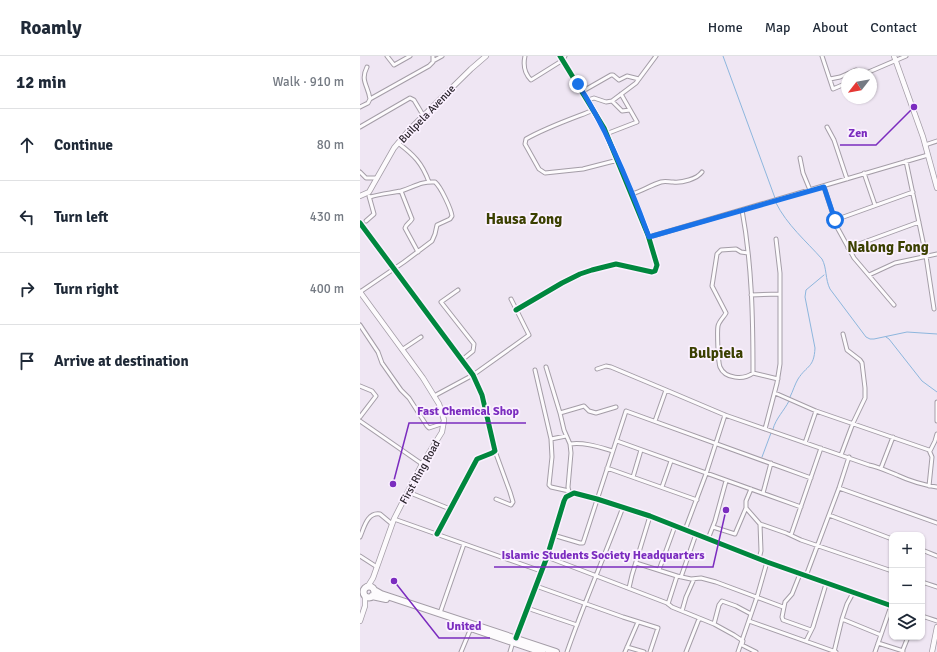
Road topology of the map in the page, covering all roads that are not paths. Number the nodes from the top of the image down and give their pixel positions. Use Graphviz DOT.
graph roads {
  1 [pos="387,56"];
  2 [pos="410,56"];
  3 [pos="433,56"];
  4 [pos="442,56"];
  5 [pos="486,56"];
  6 [pos="525,56"];
  7 [pos="560,56"];
  8 [pos="565,56"];
  9 [pos="656,56"];
  10 [pos="822,56"];
  11 [pos="906,56"];
  12 [pos="895,58"];
  13 [pos="563,60"];
  14 [pos="433,62"];
  15 [pos="367,67"];
  16 [pos="876,68"];
  17 [pos="841,77"];
  18 [pos="639,79"];
  19 [pos="830,79"];
  20 [pos="841,86"];
  21 [pos="583,91"];
  22 [pos="621,94"];
  23 [pos="370,99"];
  24 [pos="588,100"];
  25 [pos="612,101"];
  26 [pos="360,107"];
  27 [pos="594,110"];
  28 [pos="630,110"];
  29 [pos="423,115"];
  30 [pos="360,127"];
  31 [pos="827,127"];
  32 [pos="606,134"];
  33 [pos="937,140"];
  34 [pos="398,143"];
  35 [pos="925,145"];
  36 [pos="928,155"];
  37 [pos="800,158"];
  38 [pos="618,160"];
  39 [pos="906,161"];
  40 [pos="360,172"];
  41 [pos="702,172"];
  42 [pos="864,173"];
  43 [pos="936,175"];
  44 [pos="377,178"];
  45 [pos="847,179"];
  46 [pos="429,182"];
  47 [pos="824,187"];
  48 [pos="937,188"];
  49 [pos="810,190"];
  50 [pos="401,191"];
  51 [pos="913,192"];
  52 [pos="632,194"];
  53 [pos="369,195"];
  54 [pos="360,196"];
  55 [pos="875,205"];
  56 [pos="742,210"];
  57 [pos="366,220"];
  58 [pos="835,220"];
  59 [pos="919,222"];
  60 [pos="360,223"];
  61 [pos="649,237"];
  62 [pos="776,239"];
  63 [pos="848,248"];
  64 [pos="418,252"];
  65 [pos="748,253"];
  66 [pos="937,254"];
  67 [pos="926,256"];
  68 [pos="395,269"];
  69 [pos="869,275"];
  70 [pos="458,290"];
  71 [pos="360,294"];
  72 [pos="752,294"];
  73 [pos="780,294"];
  74 [pos="511,299"];
  75 [pos="894,305"];
  76 [pos="934,309"];
  77 [pos="516,310"];
  78 [pos="360,324"];
  79 [pos="843,334"];
  80 [pos="421,337"];
  81 [pos="403,349"];
  82 [pos="462,360"];
  83 [pos="546,368"];
  84 [pos="535,370"];
  85 [pos="597,370"];
  86 [pos="753,373"];
  87 [pos="473,375"];
  88 [pos="778,379"];
  89 [pos="360,386"];
  90 [pos="666,390"];
  91 [pos="775,393"];
  92 [pos="434,396"];
  93 [pos="937,402"];
  94 [pos="616,406"];
  95 [pos="816,411"];
  96 [pos="560,413"];
  97 [pos="725,415"];
  98 [pos="360,417"];
  99 [pos="655,421"];
  100 [pos="937,421"];
  101 [pos="360,422"];
  102 [pos="444,423"];
  103 [pos="853,424"];
  104 [pos="765,429"];
  105 [pos="937,434"];
  106 [pos="566,436"];
  107 [pos="893,437"];
  108 [pos="551,439"];
  109 [pos="617,441"];
  110 [pos="805,442"];
  111 [pos="716,443"];
  112 [pos="570,444"];
  113 [pos="821,448"];
  114 [pos="641,450"];
  115 [pos="495,451"];
  116 [pos="613,451"];
  117 [pos="930,451"];
  118 [pos="841,455"];
  119 [pos="849,457"];
  120 [pos="671,461"];
  121 [pos="422,464"];
  122 [pos="771,464"];
  123 [pos="607,468"];
  124 [pos="881,468"];
  125 [pos="706,474"];
  126 [pos="633,477"];
  127 [pos="810,478"];
  128 [pos="726,481"];
  129 [pos="930,486"];
  130 [pos="662,487"];
  131 [pos="937,487"];
  132 [pos="839,488"];
  133 [pos="751,489"];
  134 [pos="408,492"];
  135 [pos="569,492"];
  136 [pos="763,493"];
  137 [pos="496,499"];
  138 [pos="597,499"];
  139 [pos="697,500"];
  140 [pos="801,506"];
  141 [pos="623,507"];
  142 [pos="746,508"];
  143 [pos="450,509"];
  144 [pos="829,515"];
  145 [pos="650,516"];
  146 [pos="393,522"];
  147 [pos="937,523"];
  148 [pos="760,524"];
  149 [pos="675,526"];
  150 [pos="713,527"];
  151 [pos="686,530"];
  152 [pos="437,534"];
  153 [pos="696,534"];
  154 [pos="553,535"];
  155 [pos="791,535"];
  156 [pos="360,537"];
  157 [pos="889,538"];
  158 [pos="708,539"];
  159 [pos="464,544"];
  160 [pos="817,545"];
  161 [pos="925,551"];
  162 [pos="360,556"];
  163 [pos="937,556"];
  164 [pos="547,558"];
  165 [pos="759,559"];
  166 [pos="767,562"];
  167 [pos="636,563"];
  168 [pos="377,567"];
  169 [pos="659,570"];
  170 [pos="889,570"];
  171 [pos="541,571"];
  172 [pos="800,574"];
  173 [pos="596,576"];
  174 [pos="806,576"];
  175 [pos="679,577"];
  176 [pos="694,579"];
  177 [pos="925,583"];
  178 [pos="826,584"];
  179 [pos="536,586"];
  180 [pos="937,587"];
  181 [pos="629,588"];
  182 [pos="367,591"];
  183 [pos="853,593"];
  184 [pos="757,597"];
  185 [pos="585,603"];
  186 [pos="668,604"];
  187 [pos="889,605"];
  188 [pos="783,607"];
  189 [pos="527,608"];
  190 [pos="682,611"];
  191 [pos="440,613"];
  192 [pos="751,614"];
  193 [pos="889,614"];
  194 [pos="925,617"];
  195 [pos="698,619"];
  196 [pos="842,619"];
  197 [pos="360,621"];
  198 [pos="749,621"];
  199 [pos="937,621"];
  200 [pos="638,622"];
  201 [pos="714,624"];
  202 [pos="576,626"];
  203 [pos="937,627"];
  204 [pos="471,628"];
  205 [pos="811,630"];
  206 [pos="881,635"];
  207 [pos="514,640"];
  208 [pos="907,640"];
  209 [pos="743,641"];
  210 [pos="806,641"];
  211 [pos="878,643"];
  212 [pos="627,647"];
  213 [pos="902,651"];
  214 [pos="461,652"];
  215 [pos="510,652"];
  216 [pos="542,652"];
  217 [pos="556,652"];
  218 [pos="567,652"];
  219 [pos="625,652"];
  220 [pos="644,652"];
  221 [pos="650,652"];
  222 [pos="686,652"];
  223 [pos="738,652"];
  224 [pos="756,652"];
  225 [pos="835,652"];
  226 [pos="875,652"];
  227 [pos="932,652"];
  1 -- 2 [label="street"];
  3 -- 14 [label="street"];
  4 -- 14 [label="street"];
  5 -- 29 [label="street, Builpela Avenue"];
  6 -- 13 [label="street"];
  7 -- 13 [label="street"];
  8 -- 13 [label="street"];
  9 -- 18 [label="street"];
  10 -- 19 [label="street"];
  11 -- 12 [label="street"];
  12 -- 16 [label="street"];
  12 -- 35 [label="street"];
  13 -- 21 [label="street"];
  14 -- 23 [label="street"];
  15 -- 23 [label="street"];
  17 -- 19 [label="street"];
  18 -- 21 [label="street"];
  18 -- 22 [label="street"];
  19 -- 20 [label="street"];
  21 -- 24 [label="street"];
  22 -- 25 [label="street"];
  22 -- 28 [label="street"];
  23 -- 26 [label="street"];
  24 -- 25 [label="street"];
  24 -- 27 [label="street"];
  25 -- 28 [label="street"];
  27 -- 32 [label="street"];
  27 -- 38 [label="street"];
  28 -- 32 [label="street"];
  29 -- 30 [label="street"];
  29 -- 34 [label="street, Builpela Avenue"];
  31 -- 45 [label="street"];
  32 -- 38 [label="street"];
  33 -- 35 [label="street"];
  34 -- 44 [label="street, Builpela Avenue"];
  34 -- 46 [label="street"];
  35 -- 36 [label="street"];
  36 -- 39 [label="street"];
  36 -- 43 [label="street"];
  37 -- 49 [label="street"];
  38 -- 52 [label="street"];
  39 -- 42 [label="street"];
  39 -- 51 [label="street"];
  40 -- 44 [label="street"];
  41 -- 52 [label="street"];
  42 -- 45 [label="street"];
  42 -- 55 [label="street"];
  43 -- 48 [label="street"];
  44 -- 53 [label="street, Builpela Avenue"];
  45 -- 47 [label="street"];
  46 -- 50 [label="street"];
  46 -- 64 [label="street"];
  47 -- 49 [label="street"];
  47 -- 58 [label="street"];
  49 -- 56 [label="street"];
  50 -- 53 [label="street"];
  50 -- 64 [label="street"];
  51 -- 55 [label="street"];
  51 -- 59 [label="street"];
  52 -- 61 [label="street"];
  53 -- 54 [label="street"];
  53 -- 57 [label="street"];
  55 -- 58 [label="street"];
  56 -- 61 [label="street"];
  56 -- 65 [label="street"];
  58 -- 63 [label="street"];
  59 -- 63 [label="street"];
  59 -- 67 [label="street"];
  60 -- 68 [label="street"];
  61 -- 77 [label="street"];
  62 -- 73 [label="street"];
  63 -- 69 [label="street"];
  64 -- 68 [label="street"];
  65 -- 72 [label="street"];
  65 -- 86 [label="street"];
  66 -- 67 [label="street"];
  67 -- 69 [label="street"];
  67 -- 76 [label="street"];
  68 -- 71 [label="street"];
  68 -- 82 [label="street"];
  69 -- 75 [label="street"];
  70 -- 82 [label="street"];
  71 -- 81 [label="street"];
  72 -- 73 [label="street"];
  72 -- 86 [label="street"];
  73 -- 88 [label="street"];
  74 -- 77 [label="street"];
  77 -- 87 [label="street"];
  78 -- 102 [label="street"];
  79 -- 103 [label="street"];
  80 -- 81 [label="street"];
  81 -- 92 [label="street"];
  82 -- 87 [label="street"];
  83 -- 96 [label="street"];
  84 -- 108 [label="street"];
  85 -- 90 [label="street"];
  86 -- 88 [label="street"];
  87 -- 92 [label="street"];
  87 -- 115 [label="street"];
  88 -- 91 [label="street"];
  89 -- 98 [label="street"];
  90 -- 97 [label="street"];
  90 -- 99 [label="street"];
  91 -- 95 [label="street"];
  91 -- 104 [label="street"];
  92 -- 102 [label="street"];
  93 -- 100 [label="street"];
  94 -- 96 [label="street"];
  95 -- 103 [label="street"];
  95 -- 110 [label="street"];
  96 -- 106 [label="street"];
  97 -- 104 [label="street"];
  97 -- 111 [label="street"];
  99 -- 109 [label="street"];
  99 -- 111 [label="street"];
  101 -- 121 [label="street"];
  102 -- 121 [label="street, First Ring Road"];
  103 -- 107 [label="street"];
  103 -- 118 [label="street"];
  104 -- 110 [label="street"];
  105 -- 117 [label="street"];
  106 -- 108 [label="street"];
  106 -- 112 [label="street"];
  107 -- 117 [label="street"];
  107 -- 124 [label="street"];
  108 -- 135 [label="street"];
  109 -- 114 [label="street"];
  109 -- 116 [label="street"];
  110 -- 113 [label="street"];
  111 -- 122 [label="street"];
  111 -- 125 [label="street"];
  112 -- 116 [label="street"];
  112 -- 135 [label="street"];
  113 -- 118 [label="street"];
  113 -- 127 [label="street"];
  114 -- 120 [label="street"];
  114 -- 126 [label="street"];
  115 -- 137 [label="street"];
  115 -- 143 [label="street"];
  116 -- 123 [label="street"];
  117 -- 129 [label="street"];
  118 -- 119 [label="street"];
  119 -- 124 [label="street"];
  119 -- 132 [label="street"];
  120 -- 125 [label="street"];
  120 -- 130 [label="street"];
  121 -- 134 [label="street, First Ring Road"];
  122 -- 127 [label="street"];
  122 -- 136 [label="street"];
  123 -- 126 [label="street"];
  123 -- 138 [label="street"];
  124 -- 129 [label="street"];
  125 -- 128 [label="street"];
  125 -- 139 [label="street"];
  126 -- 130 [label="street"];
  127 -- 140 [label="street"];
  128 -- 133 [label="street"];
  128 -- 150 [label="street"];
  129 -- 131 [label="street"];
  130 -- 139 [label="street"];
  132 -- 144 [label="street"];
  132 -- 147 [label="street"];
  133 -- 136 [label="street"];
  133 -- 142 [label="street"];
  134 -- 143 [label="street"];
  134 -- 146 [label="street, First Ring Road"];
  135 -- 138 [label="street"];
  135 -- 154 [label="street"];
  136 -- 140 [label="street"];
  138 -- 141 [label="street"];
  138 -- 154 [label="street"];
  139 -- 151 [label="street"];
  140 -- 155 [label="street"];
  141 -- 145 [label="street"];
  141 -- 173 [label="street"];
  142 -- 148 [label="street"];
  142 -- 150 [label="street"];
  143 -- 152 [label="street"];
  144 -- 157 [label="street"];
  144 -- 160 [label="street"];
  145 -- 149 [label="street"];
  145 -- 167 [label="street"];
  146 -- 152 [label="street"];
  146 -- 156 [label="street"];
  146 -- 168 [label="street, First Ring Road"];
  148 -- 155 [label="street"];
  148 -- 165 [label="street"];
  149 -- 151 [label="street"];
  149 -- 169 [label="street"];
  150 -- 158 [label="street"];
  151 -- 153 [label="street"];
  152 -- 159 [label="street"];
  153 -- 158 [label="street"];
  153 -- 175 [label="street"];
  154 -- 164 [label="street"];
  155 -- 160 [label="street"];
  158 -- 165 [label="street"];
  159 -- 171 [label="street"];
  159 -- 191 [label="street"];
  160 -- 170 [label="street"];
  160 -- 174 [label="street"];
  161 -- 163 [label="street"];
  162 -- 168 [label="street"];
  164 -- 171 [label="street"];
  164 -- 173 [label="street"];
  165 -- 166 [label="street"];
  166 -- 172 [label="street"];
  166 -- 184 [label="street"];
  167 -- 169 [label="street"];
  167 -- 181 [label="street"];
  168 -- 182 [label="street, First Ring Road"];
  169 -- 175 [label="street"];
  171 -- 179 [label="street"];
  172 -- 174 [label="street"];
  172 -- 188 [label="street"];
  173 -- 181 [label="street"];
  173 -- 185 [label="street"];
  174 -- 178 [label="street"];
  175 -- 176 [label="street"];
  175 -- 186 [label="street"];
  176 -- 184 [label="street"];
  176 -- 190 [label="street"];
  177 -- 180 [label="street"];
  178 -- 183 [label="street"];
  178 -- 205 [label="street"];
  179 -- 185 [label="street"];
  179 -- 189 [label="street"];
  181 -- 186 [label="street"];
  182 -- 191 [label="highway"];
  182 -- 197 [label="street, First Ring Road"];
  182 -- 204 [label="highway"];
  183 -- 187 [label="street"];
  183 -- 196 [label="street"];
  184 -- 188 [label="street"];
  184 -- 192 [label="street"];
  185 -- 200 [label="street"];
  185 -- 202 [label="street"];
  186 -- 190 [label="street"];
  188 -- 205 [label="street"];
  189 -- 202 [label="street"];
  189 -- 207 [label="street"];
  190 -- 195 [label="street"];
  191 -- 207 [label="highway"];
  192 -- 198 [label="street"];
  192 -- 201 [label="street"];
  193 -- 206 [label="street"];
  194 -- 199 [label="street"];
  195 -- 201 [label="street"];
  195 -- 222 [label="street"];
  196 -- 206 [label="street"];
  196 -- 225 [label="street"];
  198 -- 209 [label="street"];
  198 -- 210 [label="street"];
  200 -- 212 [label="street"];
  200 -- 221 [label="street"];
  201 -- 209 [label="street"];
  202 -- 218 [label="street"];
  203 -- 227 [label="street"];
  204 -- 207 [label="highway"];
  204 -- 214 [label="street"];
  205 -- 210 [label="street"];
  206 -- 211 [label="street"];
  207 -- 215 [label="street"];
  207 -- 216 [label="highway"];
  207 -- 217 [label="highway"];
  208 -- 213 [label="street"];
  209 -- 223 [label="street"];
  209 -- 224 [label="street"];
  210 -- 225 [label="street"];
  211 -- 213 [label="street"];
  211 -- 226 [label="street"];
  212 -- 219 [label="street"];
  212 -- 220 [label="street"];
}
